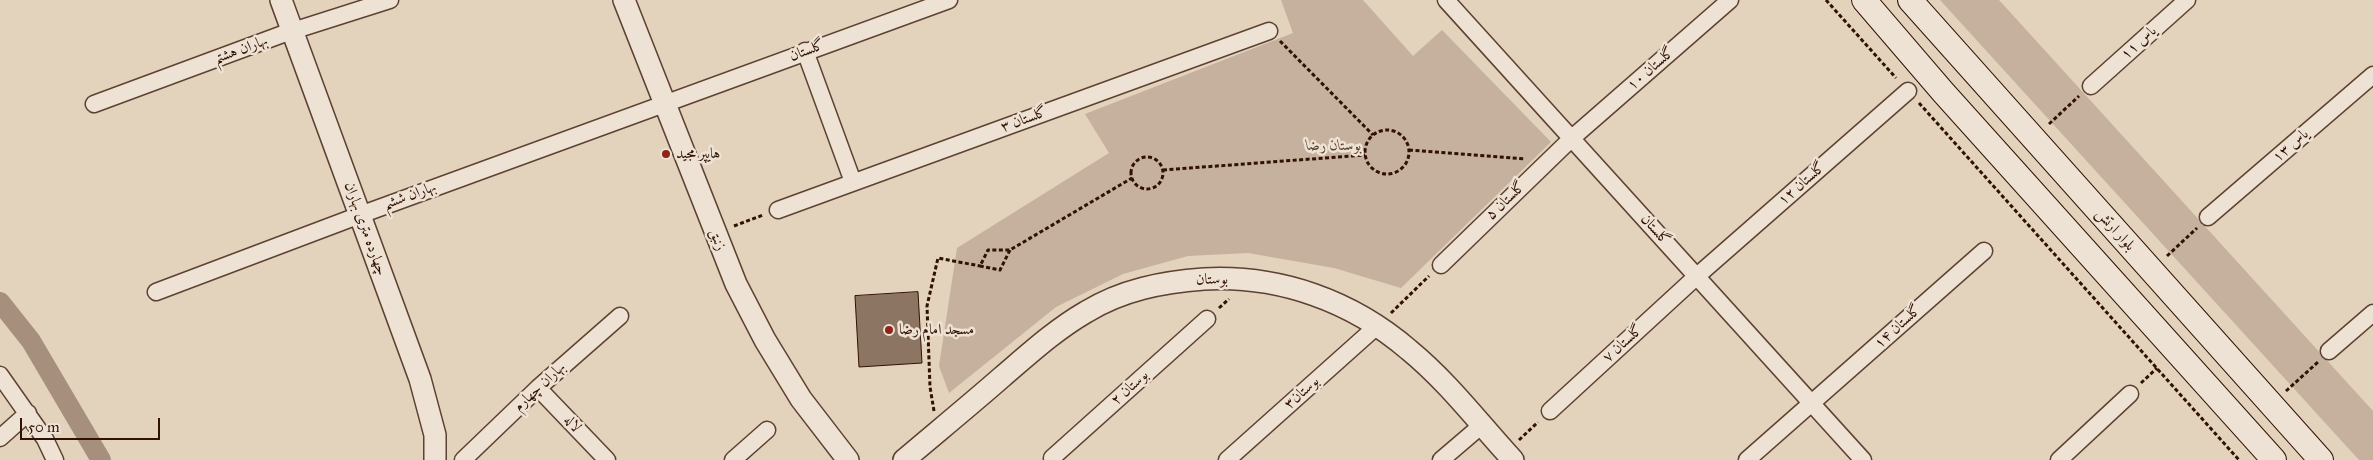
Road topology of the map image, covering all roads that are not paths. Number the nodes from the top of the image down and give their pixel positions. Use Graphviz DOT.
graph roads {
  1 [pos="281,0"];
  2 [pos="390,0"];
  3 [pos="624,0"];
  4 [pos="949,0"];
  5 [pos="1730,0"];
  6 [pos="1864,0"];
  7 [pos="1910,0"];
  8 [pos="2187,0"];
  9 [pos="1454,3"];
  10 [pos="292,31"];
  11 [pos="1269,31"];
  12 [pos="1951,47"];
  13 [pos="805,51"];
  14 [pos="1925,71"];
  15 [pos="2373,75"];
  16 [pos="2091,86"];
  17 [pos="1908,91"];
  18 [pos="94,104"];
  19 [pos="665,104"];
  20 [pos="1572,138"];
  21 [pos="853,182"];
  22 [pos="778,210"];
  23 [pos="360,215"];
  24 [pos="2208,217"];
  25 [pos="1984,251"];
  26 [pos="1441,265"];
  27 [pos="1697,276"];
  28 [pos="156,292"];
  29 [pos="2373,313"];
  30 [pos="620,316"];
  31 [pos="1207,318"];
  32 [pos="1377,326"];
  33 [pos="2329,351"];
  34 [pos="0,375"];
  35 [pos="538,388"];
  36 [pos="2130,394"];
  37 [pos="1812,403"];
  38 [pos="1550,411"];
  39 [pos="28,413"];
  40 [pos="1482,425"];
  41 [pos="767,430"];
  42 [pos="0,438"];
  43 [pos="1509,456"];
  44 [pos="1053,459"];
  45 [pos="55,460"];
  46 [pos="435,460"];
  47 [pos="463,460"];
  48 [pos="607,460"];
  49 [pos="733,460"];
  50 [pos="848,460"];
  51 [pos="904,460"];
  52 [pos="1227,460"];
  53 [pos="1441,460"];
  54 [pos="1747,460"];
  55 [pos="1863,460"];
  56 [pos="2059,460"];
  57 [pos="2274,460"];
  58 [pos="2321,460"];
  1 -- 10 [label="street, چهارده متری بهاران"];
  2 -- 10 [label="street, بهاران هشتم"];
  3 -- 19 [label="street, زنبق"];
  4 -- 13 [label="street, گلستان"];
  5 -- 20 [label="street, گلستان ۱۰"];
  6 -- 14 [label="main road"];
  7 -- 12 [label="main road, بلوار ارتش"];
  8 -- 16 [label="street, یاس ۱۱"];
  9 -- 20 [label="street, گلستان"];
  10 -- 18 [label="street, بهاران هشتم"];
  10 -- 23 [label="street, چهارده متری بهاران"];
  11 -- 21 [label="street, گلستان ۳"];
  12 -- 14 [label="main road"];
  12 -- 58 [label="main road, بلوار ارتش"];
  13 -- 19 [label="street, گلستان"];
  13 -- 21 [label="street"];
  14 -- 57 [label="main road"];
  15 -- 24 [label="street, یاس ۱۳"];
  17 -- 27 [label="street, گلستان ۱۲"];
  19 -- 23 [label="street, بهاران ششم"];
  19 -- 50 [label="street, زنبق"];
  20 -- 26 [label="street, گلستان ۵"];
  20 -- 27 [label="street, گلستان"];
  21 -- 22 [label="street, گلستان ۳"];
  23 -- 28 [label="street, بهاران ششم"];
  23 -- 46 [label="street, چهارده متری بهاران"];
  25 -- 37 [label="street, گلستان ۱۴"];
  27 -- 37 [label="street, گلستان"];
  27 -- 38 [label="street, گلستان ۷"];
  29 -- 33 [label="street"];
  30 -- 35 [label="street, بهاران چهارم"];
  31 -- 44 [label="street, بوستان ۲"];
  32 -- 40 [label="street, بوستان"];
  32 -- 51 [label="street, بوستان"];
  32 -- 52 [label="street, بوستان۳"];
  34 -- 39 [label="street"];
  35 -- 47 [label="street, بهاران چهارم"];
  35 -- 48 [label="street, لاله"];
  36 -- 56 [label="street"];
  37 -- 54 [label="street, گلستان ۱۴"];
  37 -- 55 [label="street, گلستان"];
  39 -- 42 [label="street"];
  39 -- 45 [label="street"];
  40 -- 43 [label="street, بوستان"];
  40 -- 53 [label="street"];
  41 -- 49 [label="street"];
}
